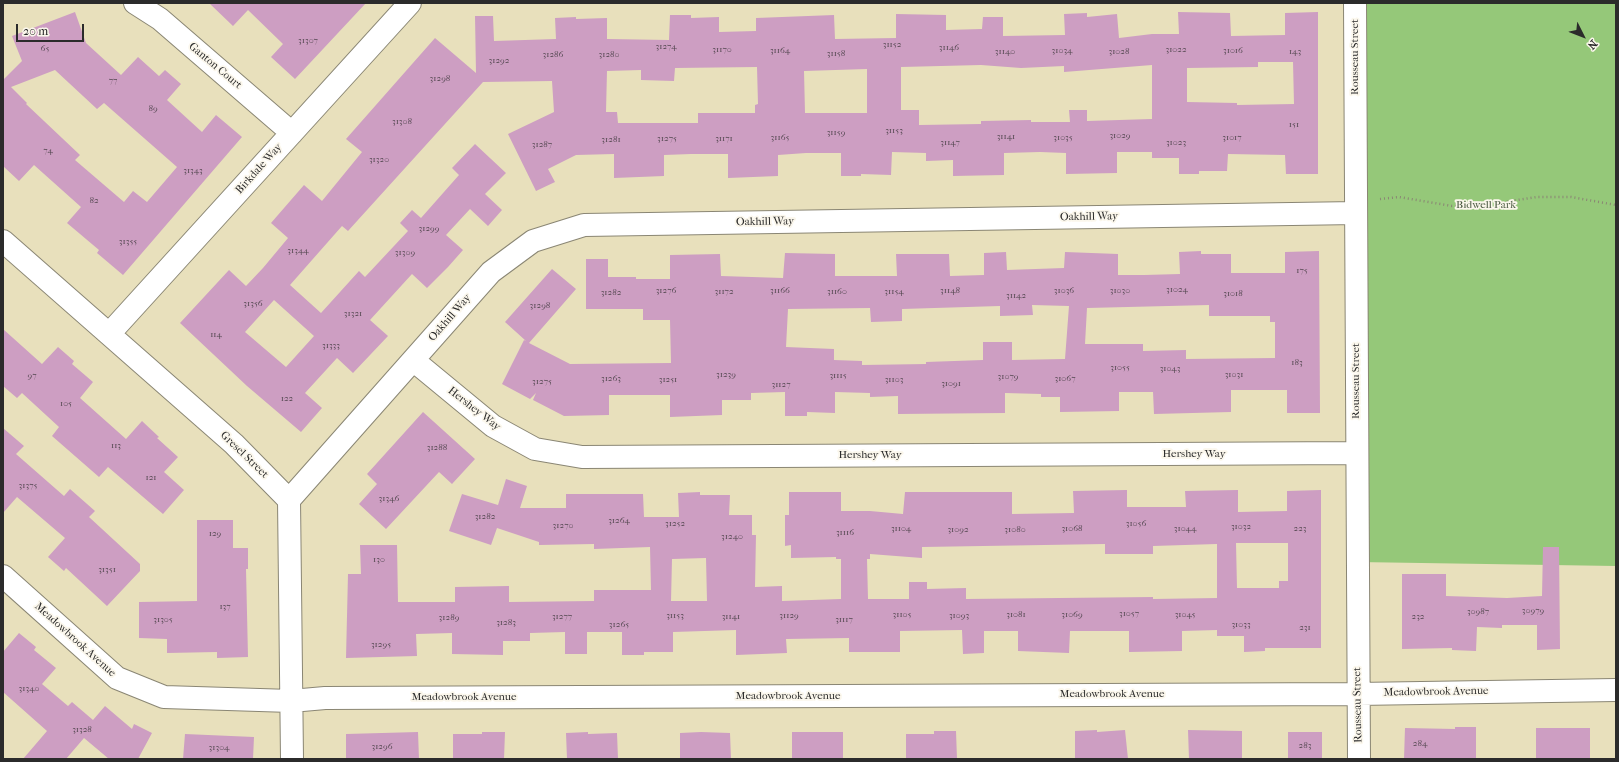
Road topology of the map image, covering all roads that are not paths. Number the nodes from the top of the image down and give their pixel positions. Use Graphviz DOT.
graph roads {
  1 [pos="135,3"];
  2 [pos="410,3"];
  3 [pos="1355,3"];
  4 [pos="292,133"];
  5 [pos="1356,213"];
  6 [pos="3,241"];
  7 [pos="109,334"];
  8 [pos="413,360"];
  9 [pos="1356,453"];
  10 [pos="289,500"];
  11 [pos="3,576"];
  12 [pos="1616,690"];
  13 [pos="1357,694"];
  14 [pos="291,701"];
  15 [pos="292,759"];
  16 [pos="1359,759"];
  1 -- 4 [label="street, Ganton Court"];
  2 -- 4 [label="street, Birkdale Way"];
  3 -- 5 [label="street, Rousseau Street"];
  4 -- 7 [label="street, Birkdale Way"];
  5 -- 8 [label="street, Oakhill Way"];
  5 -- 9 [label="street, Rousseau Street"];
  6 -- 7 [label="street, Gresel Street"];
  7 -- 10 [label="street, Gresel Street"];
  8 -- 9 [label="street, Hershey Way"];
  8 -- 10 [label="street, Oakhill Way"];
  9 -- 13 [label="street, Rousseau Street"];
  10 -- 14 [label="street"];
  11 -- 14 [label="street, Meadowbrook Avenue"];
  12 -- 13 [label="street, Meadowbrook Avenue"];
  13 -- 14 [label="street, Meadowbrook Avenue"];
  13 -- 16 [label="street, Rousseau Street"];
  14 -- 15 [label="street"];
}
